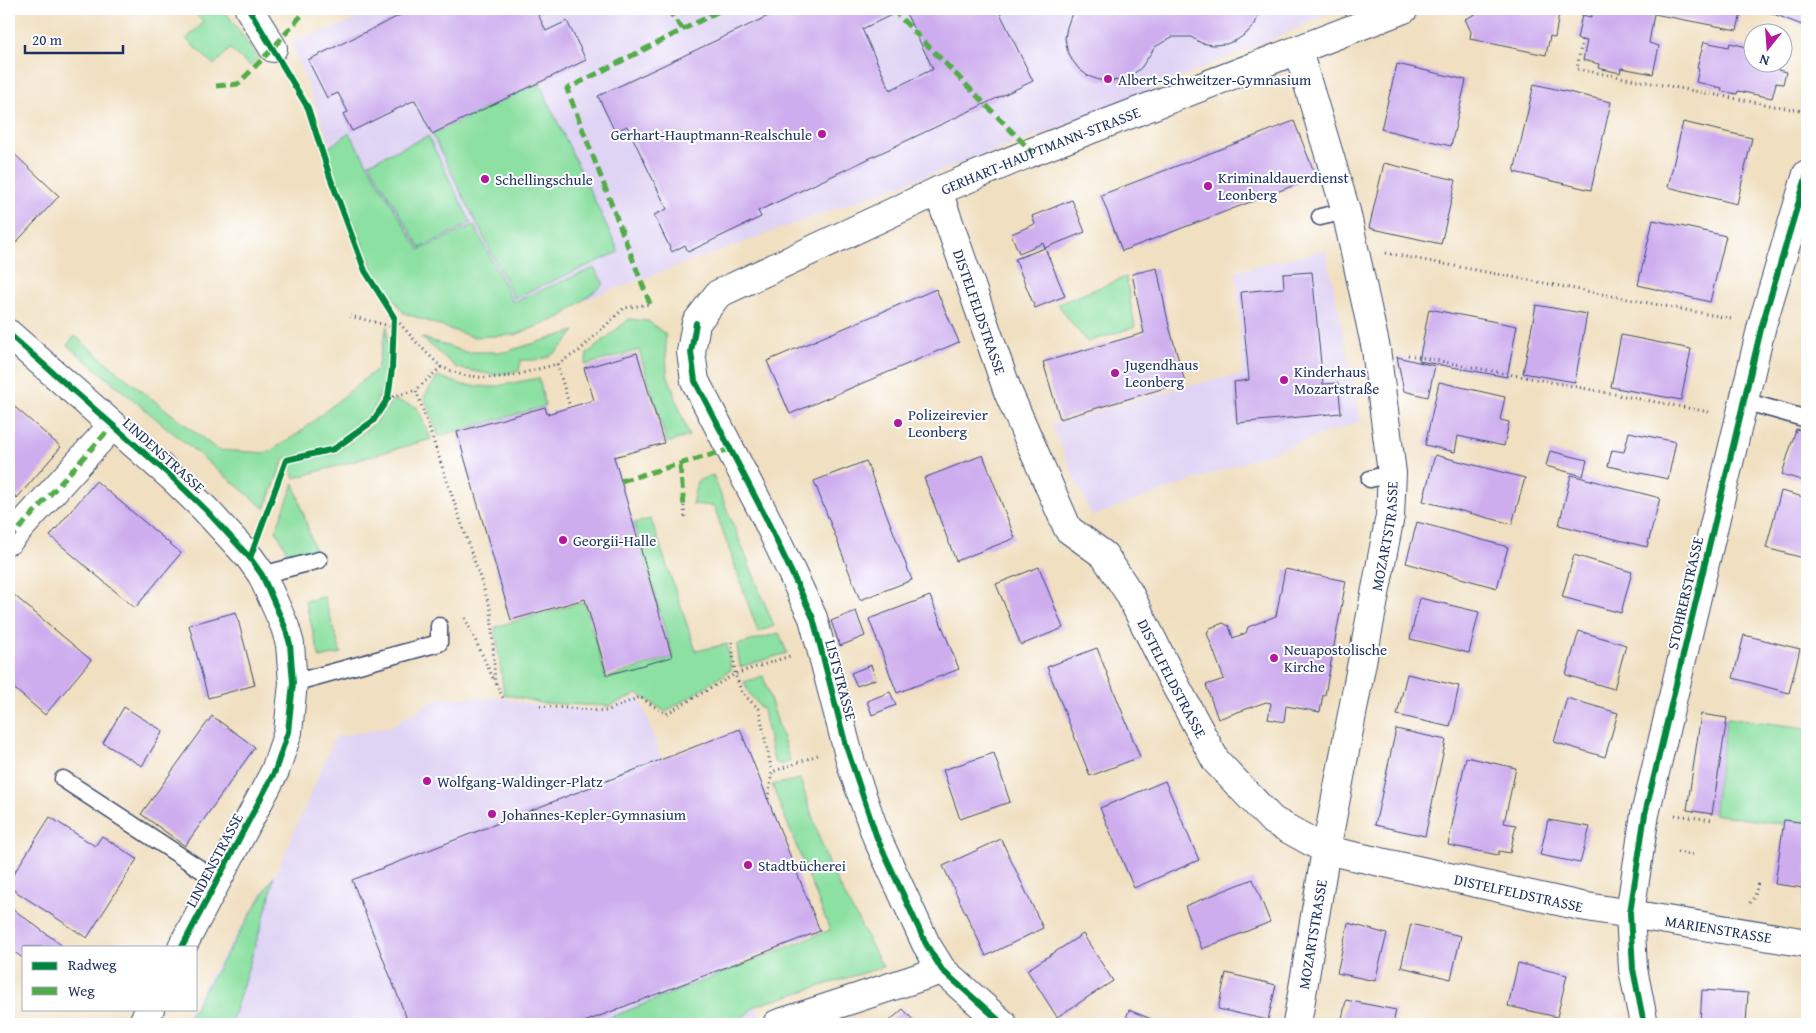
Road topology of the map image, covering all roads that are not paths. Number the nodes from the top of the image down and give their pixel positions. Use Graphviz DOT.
graph roads {
  1 [pos="250,9"];
  2 [pos="1404,9"];
  3 [pos="272,48"];
  4 [pos="1298,50"];
  5 [pos="1807,174"];
  6 [pos="938,191"];
  7 [pos="696,323"];
  8 [pos="9,334"];
  9 [pos="1742,409"];
  10 [pos="1807,418"];
  11 [pos="112,426"];
  12 [pos="9,540"];
  13 [pos="319,560"];
  14 [pos="262,575"];
  15 [pos="439,626"];
  16 [pos="293,682"];
  17 [pos="62,779"];
  18 [pos="1326,850"];
  19 [pos="217,880"];
  20 [pos="1630,913"];
  21 [pos="1807,943"];
  22 [pos="183,946"];
  23 [pos="942,970"];
  24 [pos="149,1010"];
  25 [pos="142,1024"];
  26 [pos="777,1024"];
  27 [pos="1003,1024"];
  28 [pos="1297,1024"];
  29 [pos="1644,1024"];
  1 -- 3 [label="street"];
  2 -- 4 [label="street, GERHART-HAUPTMANN-STRASSE"];
  4 -- 6 [label="street, GERHART-HAUPTMANN-STRASSE"];
  4 -- 18 [label="street, MOZARTSTRASSE"];
  5 -- 9 [label="street, STOHRERSTRASSE"];
  6 -- 7 [label="street, GERHART-HAUPTMANN-STRASSE"];
  6 -- 18 [label="street, DISTELFELDSTRASSE"];
  7 -- 23 [label="street, LISTSTRASSE"];
  8 -- 11 [label="street, LINDENSTRASSE"];
  9 -- 10 [label="lane"];
  9 -- 20 [label="street, STOHRERSTRASSE"];
  11 -- 12 [label="street, LINDENSTRASSE"];
  11 -- 14 [label="street, LINDENSTRASSE"];
  13 -- 14 [label="lane"];
  14 -- 16 [label="street, LINDENSTRASSE"];
  15 -- 16 [label="lane"];
  16 -- 19 [label="street, LINDENSTRASSE"];
  17 -- 19 [label="lane"];
  18 -- 20 [label="street, DISTELFELDSTRASSE"];
  18 -- 28 [label="street, MOZARTSTRASSE"];
  19 -- 22 [label="street, LINDENSTRASSE"];
  20 -- 21 [label="street, MARIENSTRASSE"];
  20 -- 29 [label="street, STOHRERSTRASSE"];
  23 -- 26 [label="street"];
  23 -- 27 [label="street, LISTSTRASSE"];
  24 -- 25 [label="street"];
}
